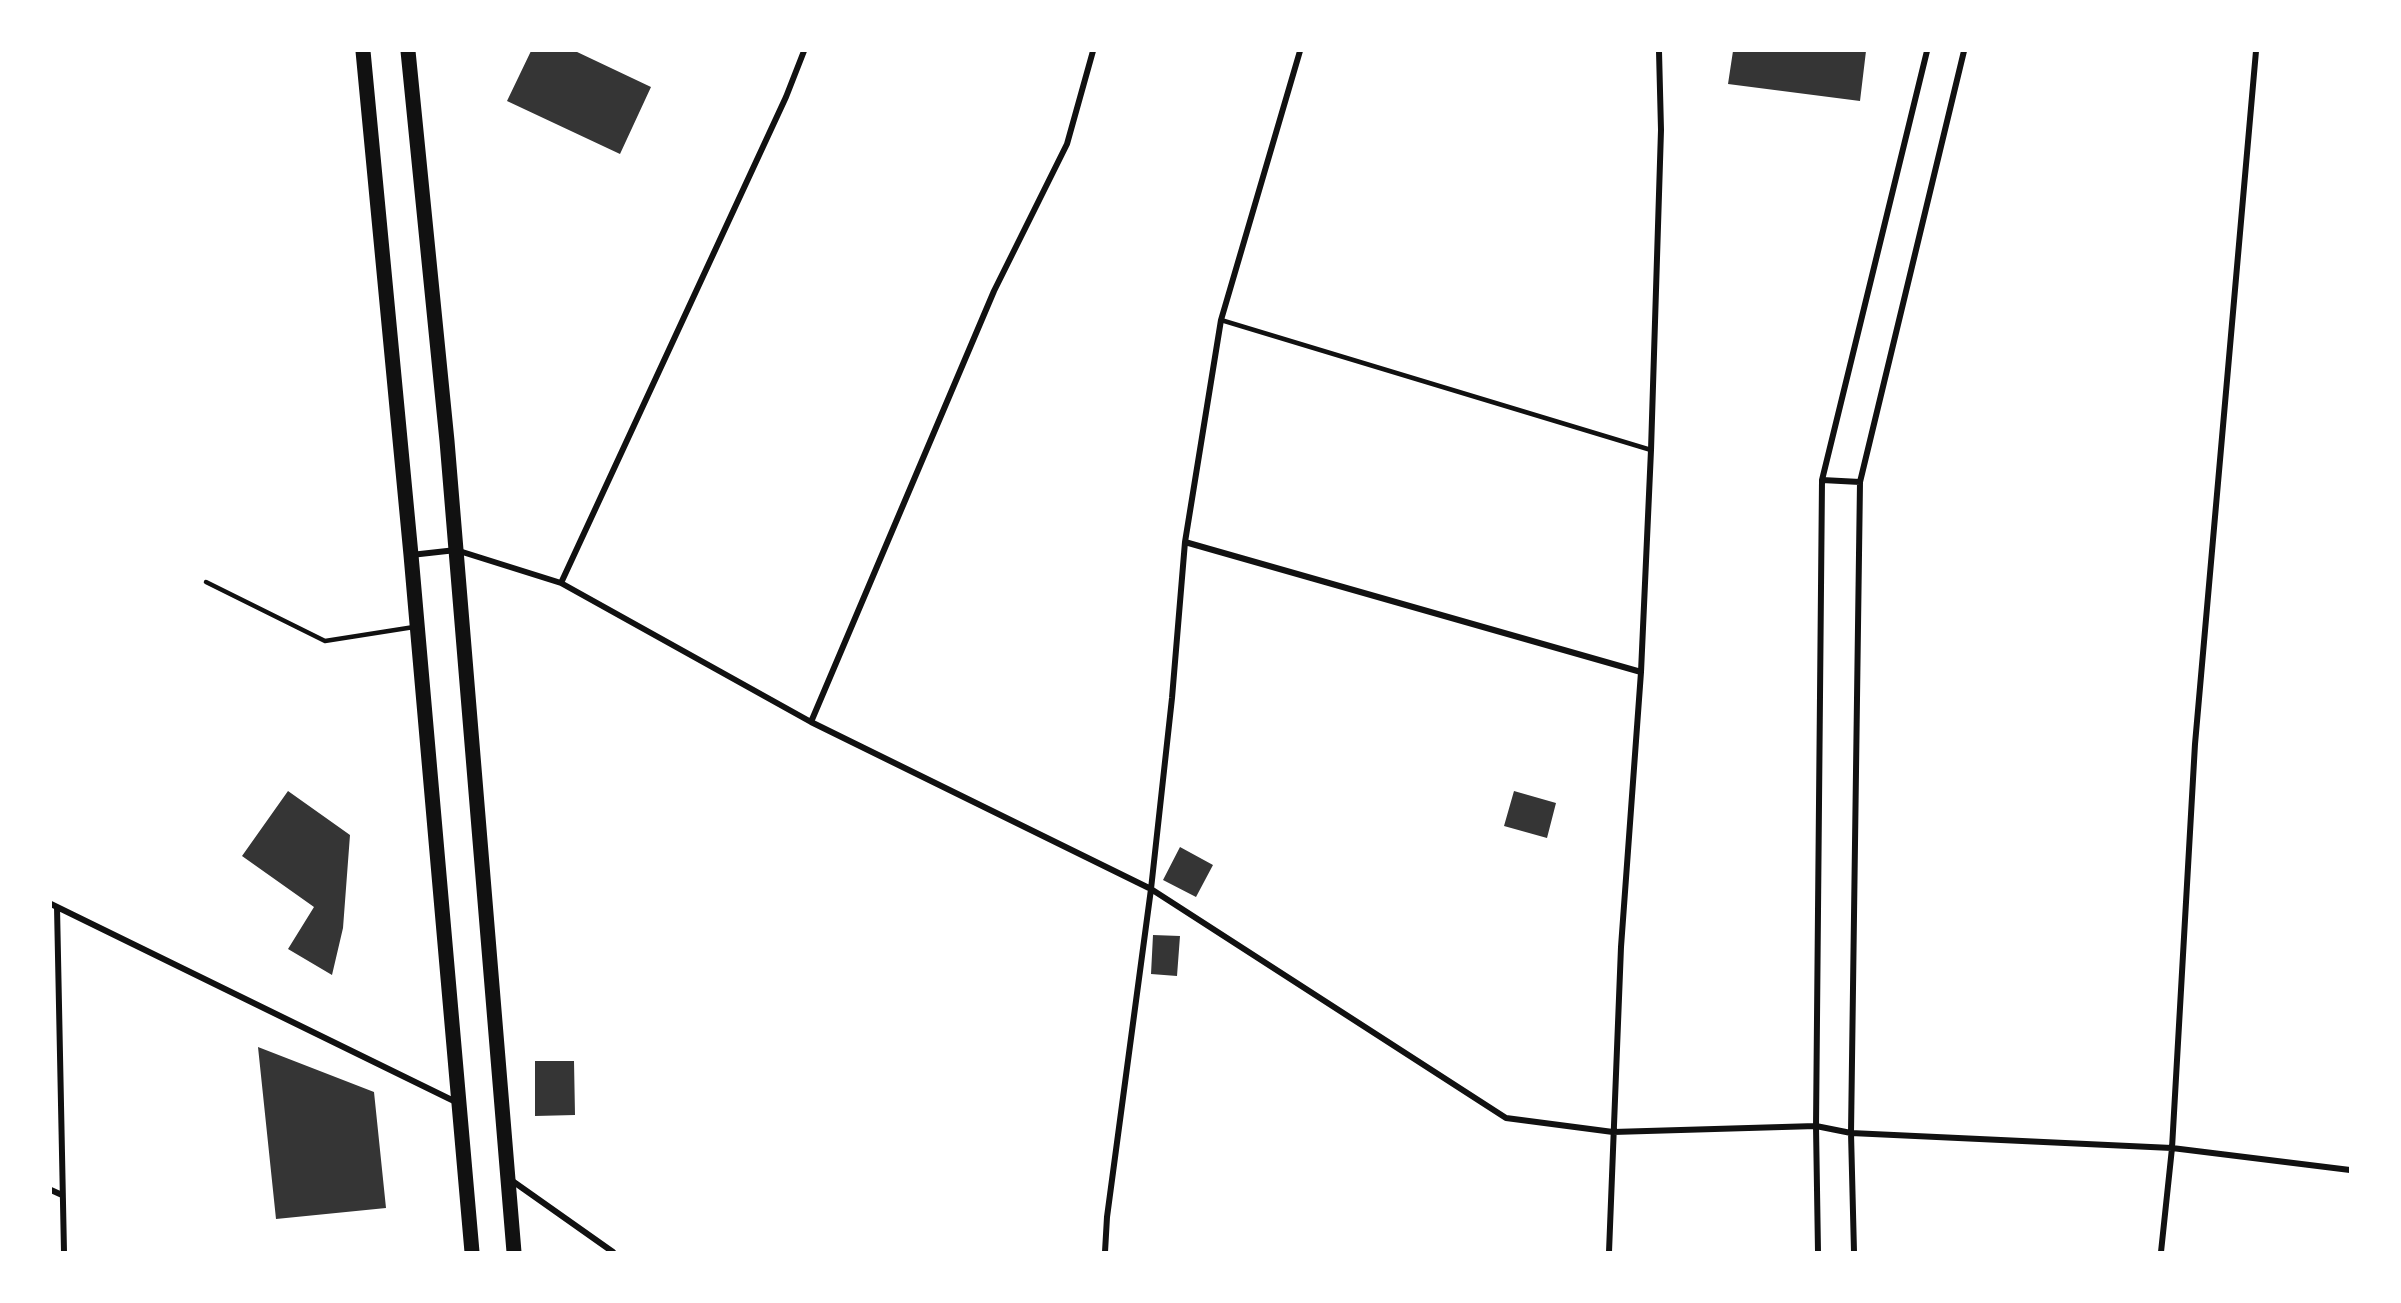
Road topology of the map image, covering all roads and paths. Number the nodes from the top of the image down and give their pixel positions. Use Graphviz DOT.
graph roads {
  1 [pos="363,51"];
  2 [pos="408,51"];
  3 [pos="804,51"];
  4 [pos="1094,51"];
  5 [pos="1300,51"];
  6 [pos="1659,51"];
  7 [pos="1927,51"];
  8 [pos="1964,51"];
  9 [pos="2256,51"];
  10 [pos="1221,320"];
  11 [pos="1651,450"];
  12 [pos="1822,480"];
  13 [pos="1860,482"];
  14 [pos="1185,542"];
  15 [pos="456,550"];
  16 [pos="411,555"];
  17 [pos="206,582"];
  18 [pos="561,583"];
  19 [pos="417,627"];
  20 [pos="1641,672"];
  21 [pos="811,722"];
  22 [pos="1151,889"];
  23 [pos="54,906"];
  24 [pos="459,1103"];
  25 [pos="1816,1126"];
  26 [pos="1613,1132"];
  27 [pos="1851,1133"];
  28 [pos="2172,1148"];
  29 [pos="2350,1170"];
  30 [pos="508,1178"];
  31 [pos="51,1190"];
  32 [pos="62,1195"];
  33 [pos="64,1252"];
  34 [pos="472,1252"];
  35 [pos="514,1252"];
  36 [pos="613,1252"];
  37 [pos="1106,1252"];
  38 [pos="1609,1252"];
  39 [pos="1818,1252"];
  40 [pos="1854,1252"];
  41 [pos="2161,1252"];
  1 -- 16 [label="main road"];
  2 -- 15 [label="main road"];
  3 -- 18 [label="street"];
  4 -- 21 [label="street"];
  5 -- 10 [label="street"];
  6 -- 11 [label="street"];
  7 -- 12 [label="street"];
  8 -- 13 [label="street"];
  9 -- 28 [label="street"];
  10 -- 11 [label="lane"];
  10 -- 14 [label="street"];
  11 -- 20 [label="street"];
  12 -- 13 [label="street"];
  12 -- 25 [label="street"];
  13 -- 27 [label="street"];
  14 -- 20 [label="street"];
  14 -- 22 [label="street"];
  15 -- 16 [label="street"];
  15 -- 18 [label="street"];
  15 -- 30 [label="main road"];
  16 -- 19 [label="main road"];
  17 -- 19 [label="lane"];
  18 -- 21 [label="street"];
  19 -- 24 [label="main road"];
  20 -- 26 [label="street"];
  21 -- 22 [label="street"];
  22 -- 26 [label="street"];
  22 -- 37 [label="street"];
  23 -- 24 [label="street"];
  23 -- 32 [label="street"];
  24 -- 34 [label="main road"];
  25 -- 26 [label="street"];
  25 -- 27 [label="street"];
  25 -- 39 [label="street"];
  26 -- 38 [label="street"];
  27 -- 28 [label="street"];
  27 -- 40 [label="street"];
  28 -- 29 [label="street"];
  28 -- 41 [label="street"];
  30 -- 35 [label="main road"];
  30 -- 36 [label="street"];
  31 -- 32 [label="street"];
  32 -- 33 [label="street"];
}
